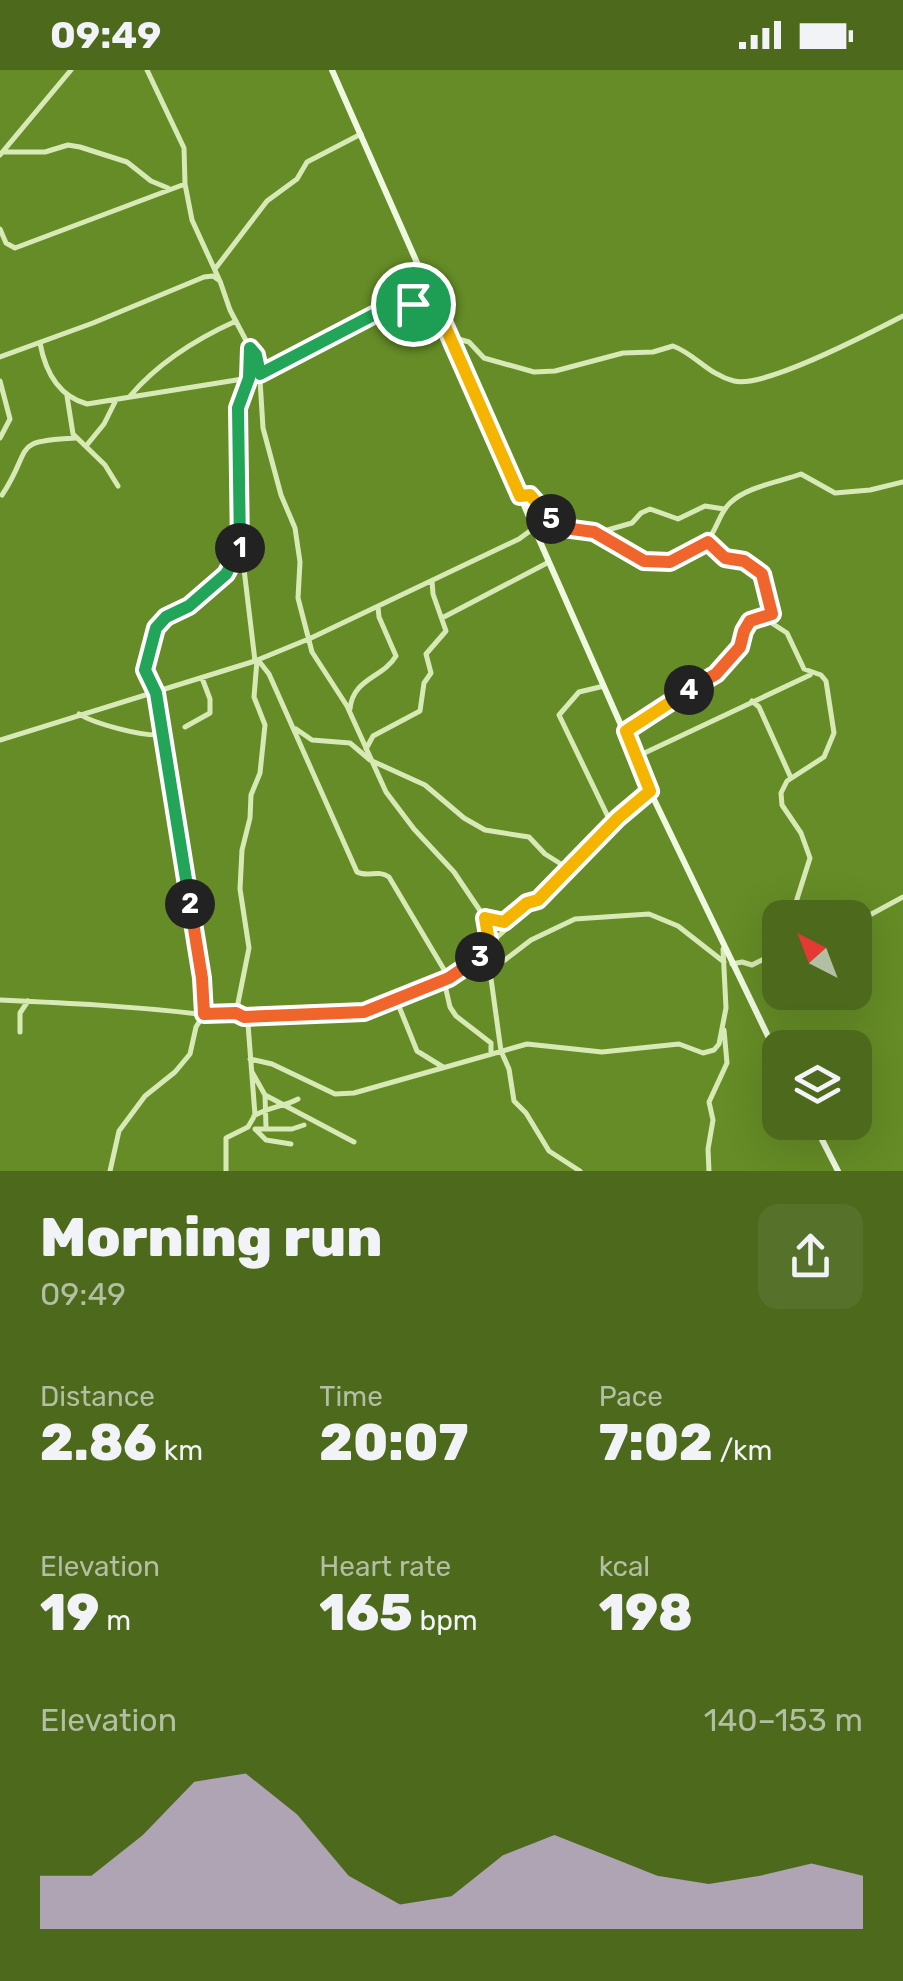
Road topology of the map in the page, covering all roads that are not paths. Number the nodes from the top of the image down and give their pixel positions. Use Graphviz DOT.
graph roads {
  1 [pos="71,70"];
  2 [pos="148,70"];
  3 [pos="332,70"];
  4 [pos="361,134"];
  5 [pos="1,154"];
  6 [pos="185,184"];
  7 [pos="171,189"];
  8 [pos="0,229"];
  9 [pos="214,268"];
  10 [pos="220,282"];
  11 [pos="430,292"];
  12 [pos="903,316"];
  13 [pos="236,322"];
  14 [pos="450,337"];
  15 [pos="40,344"];
  16 [pos="250,348"];
  17 [pos="0,357"];
  18 [pos="260,374"];
  19 [pos="249,378"];
  20 [pos="0,381"];
  21 [pos="66,393"];
  22 [pos="130,396"];
  23 [pos="116,400"];
  24 [pos="0,438"];
  25 [pos="76,438"];
  26 [pos="86,446"];
  27 [pos="903,482"];
  28 [pos="118,486"];
  29 [pos="2,495"];
  30 [pos="520,496"];
  31 [pos="724,509"];
  32 [pos="535,528"];
  33 [pos="594,532"];
  34 [pos="708,542"];
  35 [pos="241,544"];
  36 [pos="549,562"];
  37 [pos="434,580"];
  38 [pos="378,607"];
  39 [pos="442,618"];
  40 [pos="764,618"];
  41 [pos="311,638"];
  42 [pos="257,660"];
  43 [pos="813,674"];
  44 [pos="202,678"];
  45 [pos="604,686"];
  46 [pos="156,693"];
  47 [pos="751,701"];
  48 [pos="350,712"];
  49 [pos="80,714"];
  50 [pos="185,726"];
  51 [pos="294,727"];
  52 [pos="626,731"];
  53 [pos="160,735"];
  54 [pos="0,740"];
  55 [pos="366,752"];
  56 [pos="636,756"];
  57 [pos="370,760"];
  58 [pos="791,778"];
  59 [pos="650,791"];
  60 [pos="612,824"];
  61 [pos="569,870"];
  62 [pos="903,897"];
  63 [pos="538,900"];
  64 [pos="797,900"];
  65 [pos="872,913"];
  66 [pos="485,918"];
  67 [pos="491,946"];
  68 [pos="762,960"];
  69 [pos="488,964"];
  70 [pos="729,964"];
  71 [pos="446,980"];
  72 [pos="396,999"];
  73 [pos="0,1000"];
  74 [pos="28,1001"];
  75 [pos="236,1013"];
  76 [pos="204,1014"];
  77 [pos="244,1017"];
  78 [pos="723,1028"];
  79 [pos="764,1030"];
  80 [pos="20,1032"];
  81 [pos="501,1051"];
  82 [pos="491,1054"];
  83 [pos="250,1059"];
  84 [pos="444,1068"];
  85 [pos="251,1070"];
  86 [pos="265,1095"];
  87 [pos="298,1099"];
  88 [pos="286,1106"];
  89 [pos="266,1110"];
  90 [pos="254,1116"];
  91 [pos="304,1125"];
  92 [pos="253,1127"];
  93 [pos="266,1128"];
  94 [pos="266,1140"];
  95 [pos="822,1140"];
  96 [pos="354,1142"];
  97 [pos="290,1144"];
  98 [pos="110,1171"];
  99 [pos="226,1171"];
  100 [pos="580,1171"];
  101 [pos="709,1171"];
  102 [pos="838,1171"];
  1 -- 5 [label="street"];
  2 -- 6 [label="street"];
  3 -- 4 [label="main road"];
  4 -- 9 [label="street"];
  4 -- 11 [label="main road"];
  5 -- 7 [label="street"];
  6 -- 7 [label="street"];
  6 -- 9 [label="street"];
  7 -- 8 [label="street"];
  9 -- 10 [label="street"];
  10 -- 13 [label="street"];
  10 -- 15 [label="street"];
  11 -- 14 [label="main road"];
  11 -- 18 [label="street"];
  12 -- 14 [label="street"];
  13 -- 16 [label="street"];
  13 -- 22 [label="street"];
  14 -- 30 [label="main road"];
  15 -- 17 [label="street"];
  15 -- 21 [label="street"];
  16 -- 18 [label="street"];
  16 -- 19 [label="street"];
  18 -- 41 [label="street"];
  19 -- 22 [label="street"];
  19 -- 35 [label="street"];
  20 -- 24 [label="street"];
  21 -- 23 [label="street"];
  21 -- 25 [label="street"];
  22 -- 23 [label="street"];
  23 -- 26 [label="street"];
  25 -- 26 [label="street"];
  25 -- 29 [label="street"];
  26 -- 28 [label="street"];
  27 -- 31 [label="street"];
  30 -- 32 [label="main road"];
  30 -- 33 [label="street"];
  31 -- 33 [label="street"];
  31 -- 34 [label="street"];
  32 -- 36 [label="main road"];
  32 -- 37 [label="street"];
  33 -- 34 [label="street"];
  34 -- 40 [label="street"];
  35 -- 42 [label="street"];
  35 -- 46 [label="street"];
  36 -- 39 [label="street"];
  36 -- 45 [label="main road"];
  37 -- 38 [label="street"];
  37 -- 39 [label="street"];
  38 -- 41 [label="street"];
  38 -- 48 [label="street"];
  39 -- 55 [label="street"];
  40 -- 43 [label="street"];
  40 -- 52 [label="street"];
  41 -- 42 [label="street"];
  41 -- 48 [label="street"];
  42 -- 44 [label="street"];
  42 -- 51 [label="street"];
  42 -- 75 [label="street"];
  43 -- 47 [label="street"];
  43 -- 58 [label="street"];
  44 -- 46 [label="street"];
  44 -- 50 [label="street"];
  45 -- 52 [label="main road"];
  45 -- 60 [label="street"];
  46 -- 49 [label="street"];
  46 -- 53 [label="street"];
  47 -- 56 [label="street"];
  47 -- 58 [label="street"];
  48 -- 55 [label="street"];
  49 -- 53 [label="street"];
  49 -- 54 [label="street"];
  51 -- 57 [label="street"];
  51 -- 71 [label="street"];
  52 -- 56 [label="main road"];
  53 -- 76 [label="street"];
  55 -- 57 [label="street"];
  56 -- 59 [label="main road"];
  57 -- 61 [label="street"];
  57 -- 66 [label="street"];
  58 -- 64 [label="street"];
  59 -- 60 [label="street"];
  59 -- 70 [label="main road"];
  60 -- 61 [label="street"];
  61 -- 63 [label="street"];
  62 -- 65 [label="street"];
  63 -- 66 [label="street"];
  63 -- 67 [label="street"];
  66 -- 67 [label="street"];
  67 -- 69 [label="street"];
  67 -- 71 [label="street"];
  68 -- 70 [label="street"];
  69 -- 70 [label="street"];
  69 -- 81 [label="street"];
  70 -- 78 [label="street"];
  70 -- 79 [label="main road"];
  71 -- 72 [label="street"];
  71 -- 82 [label="street"];
  72 -- 77 [label="street"];
  72 -- 84 [label="street"];
  73 -- 74 [label="street"];
  74 -- 76 [label="street"];
  74 -- 80 [label="street"];
  75 -- 76 [label="street"];
  75 -- 77 [label="street"];
  76 -- 98 [label="street"];
  77 -- 83 [label="street"];
  78 -- 81 [label="street"];
  78 -- 101 [label="street"];
  81 -- 82 [label="street"];
  81 -- 100 [label="street"];
  82 -- 84 [label="street"];
  83 -- 84 [label="street"];
  83 -- 85 [label="street"];
  85 -- 86 [label="street"];
  85 -- 90 [label="street"];
  86 -- 88 [label="street"];
  86 -- 89 [label="street"];
  87 -- 88 [label="street"];
  88 -- 89 [label="street"];
  88 -- 96 [label="street"];
  89 -- 90 [label="street"];
  89 -- 93 [label="street"];
  90 -- 92 [label="street"];
  91 -- 93 [label="street"];
  92 -- 93 [label="street"];
  92 -- 94 [label="street"];
  92 -- 99 [label="street"];
  93 -- 94 [label="street"];
  94 -- 97 [label="street"];
  95 -- 102 [label="main road"];
}
